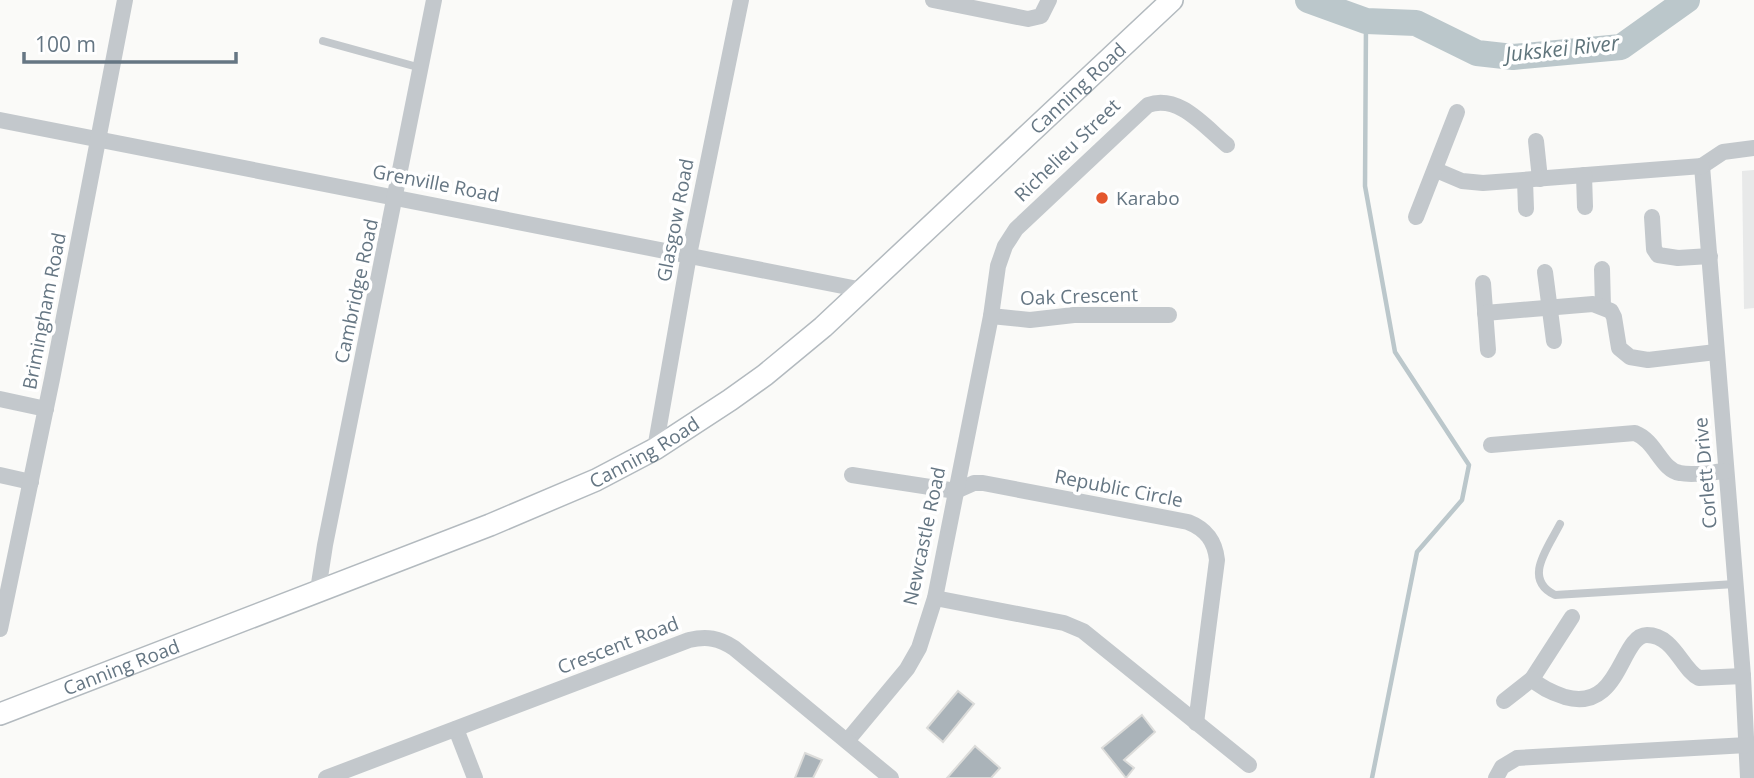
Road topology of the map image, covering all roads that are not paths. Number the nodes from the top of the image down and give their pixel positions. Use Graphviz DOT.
graph roads {
  1 [pos="124,0"];
  2 [pos="434,0"];
  3 [pos="741,0"];
  4 [pos="933,0"];
  5 [pos="1049,0"];
  6 [pos="1172,0"];
  7 [pos="323,41"];
  8 [pos="421,68"];
  9 [pos="1457,112"];
  10 [pos="0,120"];
  11 [pos="98,140"];
  12 [pos="1536,141"];
  13 [pos="1227,145"];
  14 [pos="1754,148"];
  15 [pos="1702,166"];
  16 [pos="1436,170"];
  17 [pos="1584,175"];
  18 [pos="1533,179"];
  19 [pos="396,196"];
  20 [pos="1585,207"];
  21 [pos="1527,209"];
  22 [pos="1416,217"];
  23 [pos="1652,217"];
  24 [pos="689,255"];
  25 [pos="1710,256"];
  26 [pos="1602,268"];
  27 [pos="1545,272"];
  28 [pos="1483,283"];
  29 [pos="863,290"];
  30 [pos="1603,307"];
  31 [pos="1550,308"];
  32 [pos="1485,313"];
  33 [pos="1169,315"];
  34 [pos="991,316"];
  35 [pos="1554,341"];
  36 [pos="1488,350"];
  37 [pos="1716,352"];
  38 [pos="0,399"];
  39 [pos="46,409"];
  40 [pos="1491,445"];
  41 [pos="655,449"];
  42 [pos="1726,471"];
  43 [pos="0,475"];
  44 [pos="852,475"];
  45 [pos="31,482"];
  46 [pos="956,491"];
  47 [pos="1560,524"];
  48 [pos="1735,584"];
  49 [pos="318,590"];
  50 [pos="935,598"];
  51 [pos="1572,617"];
  52 [pos="0,629"];
  53 [pos="1743,676"];
  54 [pos="1532,679"];
  55 [pos="1504,701"];
  56 [pos="0,714"];
  57 [pos="1196,723"];
  58 [pos="456,729"];
  59 [pos="847,741"];
  60 [pos="1747,745"];
  61 [pos="1249,765"];
  62 [pos="326,778"];
  63 [pos="475,778"];
  64 [pos="891,778"];
  65 [pos="1496,778"];
  66 [pos="1748,778"];
  1 -- 11 [label="street, Brimingham Road"];
  2 -- 8 [label="street, Cambridge Road"];
  3 -- 24 [label="street, Glasgow Road"];
  4 -- 5 [label="street"];
  6 -- 29 [label="main road, Canning Road"];
  7 -- 8 [label="lane"];
  8 -- 19 [label="street, Cambridge Road"];
  9 -- 16 [label="street"];
  10 -- 11 [label="street, Grenville Road"];
  11 -- 19 [label="street, Grenville Road"];
  11 -- 39 [label="street, Brimingham Road"];
  12 -- 18 [label="street"];
  13 -- 34 [label="street, Richelieu Street"];
  14 -- 15 [label="street"];
  15 -- 17 [label="street"];
  15 -- 25 [label="street, Corlett Drive"];
  16 -- 18 [label="street"];
  16 -- 22 [label="street"];
  17 -- 18 [label="street"];
  17 -- 20 [label="street"];
  18 -- 21 [label="street"];
  19 -- 24 [label="street, Grenville Road"];
  19 -- 49 [label="street, Cambridge Road"];
  23 -- 25 [label="street"];
  24 -- 29 [label="street, Grenville Road"];
  24 -- 41 [label="street, Glasgow Road"];
  25 -- 37 [label="street, Corlett Drive"];
  26 -- 30 [label="street"];
  27 -- 31 [label="street"];
  28 -- 32 [label="street"];
  29 -- 41 [label="main road, Canning Road"];
  30 -- 31 [label="street"];
  30 -- 37 [label="street"];
  31 -- 32 [label="street"];
  31 -- 35 [label="street"];
  32 -- 36 [label="street"];
  33 -- 34 [label="street, Oak Crescent"];
  34 -- 46 [label="street, Newcastle Road"];
  37 -- 42 [label="street, Corlett Drive"];
  38 -- 39 [label="street"];
  39 -- 45 [label="street, Brimingham Road"];
  40 -- 42 [label="street"];
  41 -- 49 [label="main road, Canning Road"];
  42 -- 48 [label="street, Corlett Drive"];
  43 -- 45 [label="street"];
  44 -- 46 [label="street"];
  45 -- 52 [label="street, Brimingham Road"];
  46 -- 50 [label="street, Newcastle Road"];
  46 -- 57 [label="street, Republic Circle"];
  47 -- 48 [label="lane"];
  48 -- 53 [label="street, Corlett Drive"];
  49 -- 56 [label="main road, Canning Road"];
  50 -- 57 [label="street"];
  50 -- 59 [label="street, Newcastle Road"];
  51 -- 54 [label="street"];
  53 -- 54 [label="street"];
  53 -- 60 [label="street, Corlett Drive"];
  54 -- 55 [label="street"];
  57 -- 61 [label="street"];
  58 -- 59 [label="street, Crescent Road"];
  58 -- 62 [label="street, Crescent Road"];
  58 -- 63 [label="street"];
  59 -- 64 [label="street, Crescent Road"];
  60 -- 65 [label="street"];
  60 -- 66 [label="street, Corlett Drive"];
}
